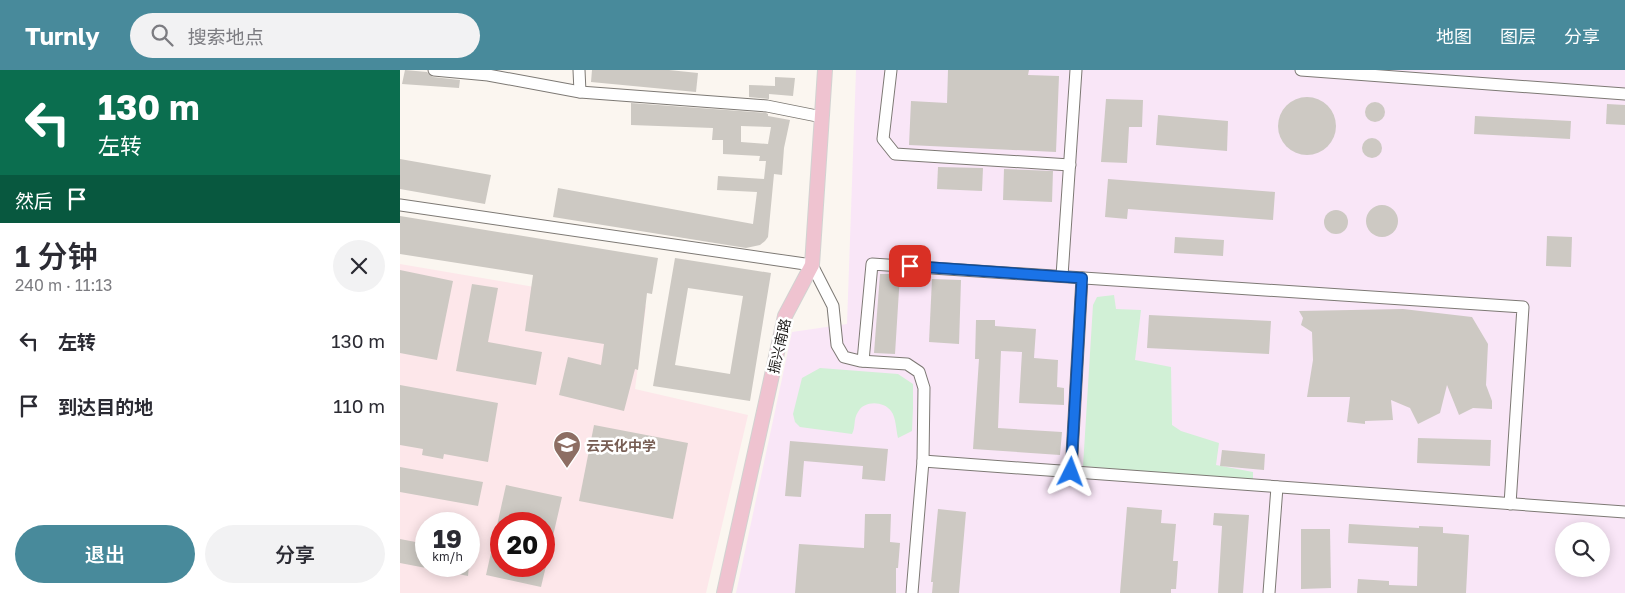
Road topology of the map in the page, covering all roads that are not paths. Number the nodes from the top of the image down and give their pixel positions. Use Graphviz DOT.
graph roads {
  1 [pos="434,70"];
  2 [pos="579,70"];
  3 [pos="825,70"];
  4 [pos="890,70"];
  5 [pos="1076,70"];
  6 [pos="1301,70"];
  7 [pos="580,92"];
  8 [pos="1625,94"];
  9 [pos="822,117"];
  10 [pos="1070,165"];
  11 [pos="400,205"];
  12 [pos="812,265"];
  13 [pos="1062,276"];
  14 [pos="1082,278"];
  15 [pos="863,361"];
  16 [pos="924,461"];
  17 [pos="1071,472"];
  18 [pos="1277,487"];
  19 [pos="1510,504"];
  20 [pos="1625,512"];
  21 [pos="724,593"];
  22 [pos="912,593"];
  23 [pos="1269,593"];
  1 -- 7 [label="street"];
  2 -- 7 [label="street"];
  3 -- 9 [label="main road, 振兴南路"];
  4 -- 10 [label="street"];
  5 -- 10 [label="street"];
  6 -- 8 [label="street"];
  7 -- 9 [label="street"];
  9 -- 12 [label="main road, 振兴南路"];
  10 -- 13 [label="street"];
  11 -- 12 [label="street"];
  12 -- 15 [label="street"];
  12 -- 21 [label="main road, 振兴南路"];
  13 -- 14 [label="street"];
  13 -- 15 [label="street"];
  14 -- 17 [label="street"];
  14 -- 19 [label="street"];
  15 -- 16 [label="street"];
  16 -- 17 [label="street"];
  16 -- 22 [label="street"];
  17 -- 18 [label="street"];
  18 -- 19 [label="street"];
  18 -- 23 [label="street"];
  19 -- 20 [label="street"];
}
